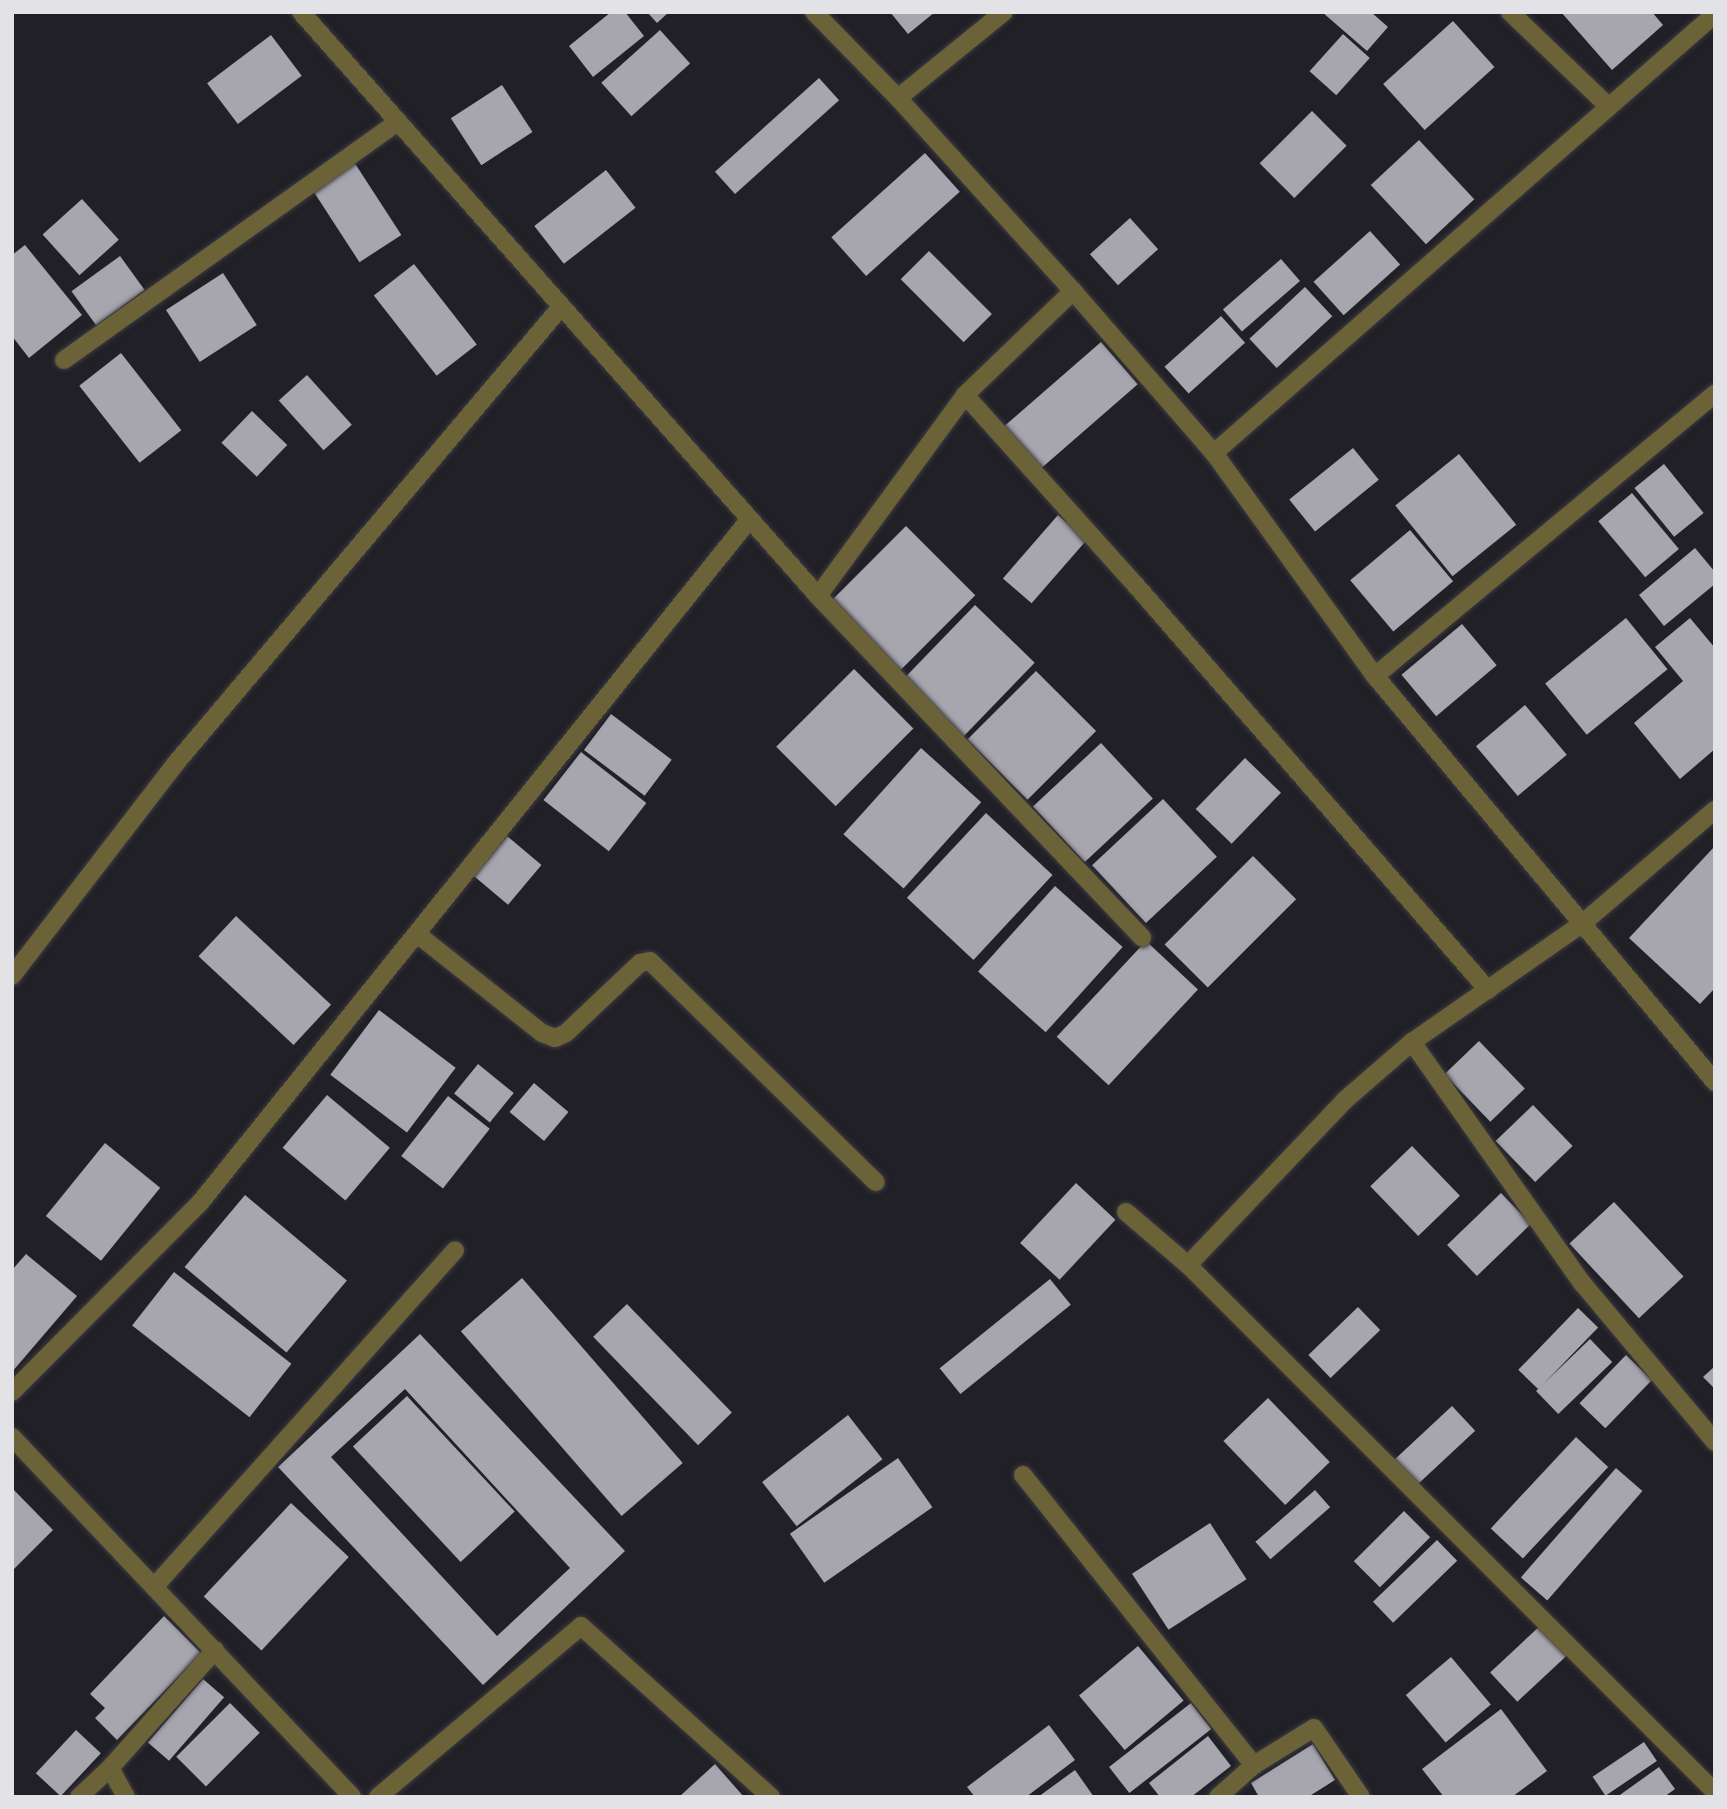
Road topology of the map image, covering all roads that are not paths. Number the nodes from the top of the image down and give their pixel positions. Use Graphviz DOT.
graph roads {
  1 [pos="301,12"];
  2 [pos="814,12"];
  3 [pos="1004,12"];
  4 [pos="1510,12"];
  5 [pos="1715,14"];
  6 [pos="898,98"];
  7 [pos="1609,107"];
  8 [pos="398,122"];
  9 [pos="1073,291"];
  10 [pos="561,307"];
  11 [pos="64,360"];
  12 [pos="1715,394"];
  13 [pos="965,395"];
  14 [pos="1214,453"];
  15 [pos="749,520"];
  16 [pos="818,596"];
  17 [pos="1375,676"];
  18 [pos="1715,810"];
  19 [pos="1583,923"];
  20 [pos="417,934"];
  21 [pos="1142,938"];
  22 [pos="12,976"];
  23 [pos="1488,990"];
  24 [pos="1412,1042"];
  25 [pos="1715,1082"];
  26 [pos="876,1182"];
  27 [pos="1126,1212"];
  28 [pos="456,1251"];
  29 [pos="1188,1265"];
  30 [pos="12,1392"];
  31 [pos="12,1437"];
  32 [pos="1715,1442"];
  33 [pos="1023,1475"];
  34 [pos="155,1586"];
  35 [pos="215,1650"];
  36 [pos="1254,1765"];
  37 [pos="110,1768"];
  38 [pos="1715,1792"];
  39 [pos="79,1797"];
  40 [pos="126,1797"];
  41 [pos="352,1797"];
  42 [pos="378,1797"];
  43 [pos="771,1797"];
  44 [pos="1218,1797"];
  45 [pos="1361,1797"];
  1 -- 8 [label="street"];
  2 -- 6 [label="street"];
  3 -- 6 [label="street"];
  4 -- 7 [label="street"];
  5 -- 7 [label="street"];
  6 -- 9 [label="street"];
  7 -- 14 [label="street"];
  8 -- 10 [label="street"];
  8 -- 11 [label="street"];
  9 -- 13 [label="street"];
  9 -- 14 [label="street"];
  10 -- 15 [label="street"];
  10 -- 22 [label="street"];
  12 -- 17 [label="street"];
  13 -- 16 [label="street"];
  13 -- 23 [label="street"];
  14 -- 17 [label="street"];
  15 -- 16 [label="street"];
  15 -- 20 [label="street"];
  16 -- 21 [label="street"];
  17 -- 19 [label="street"];
  18 -- 19 [label="street"];
  19 -- 23 [label="street"];
  19 -- 25 [label="street"];
  20 -- 26 [label="street"];
  20 -- 30 [label="street"];
  23 -- 24 [label="street"];
  24 -- 29 [label="street"];
  24 -- 32 [label="street"];
  27 -- 29 [label="street"];
  28 -- 34 [label="street"];
  29 -- 38 [label="street"];
  31 -- 34 [label="street"];
  33 -- 36 [label="street"];
  34 -- 35 [label="street"];
  35 -- 37 [label="street"];
  35 -- 41 [label="street"];
  36 -- 44 [label="street"];
  36 -- 45 [label="street"];
  37 -- 39 [label="street"];
  37 -- 40 [label="street"];
  42 -- 43 [label="street"];
}
